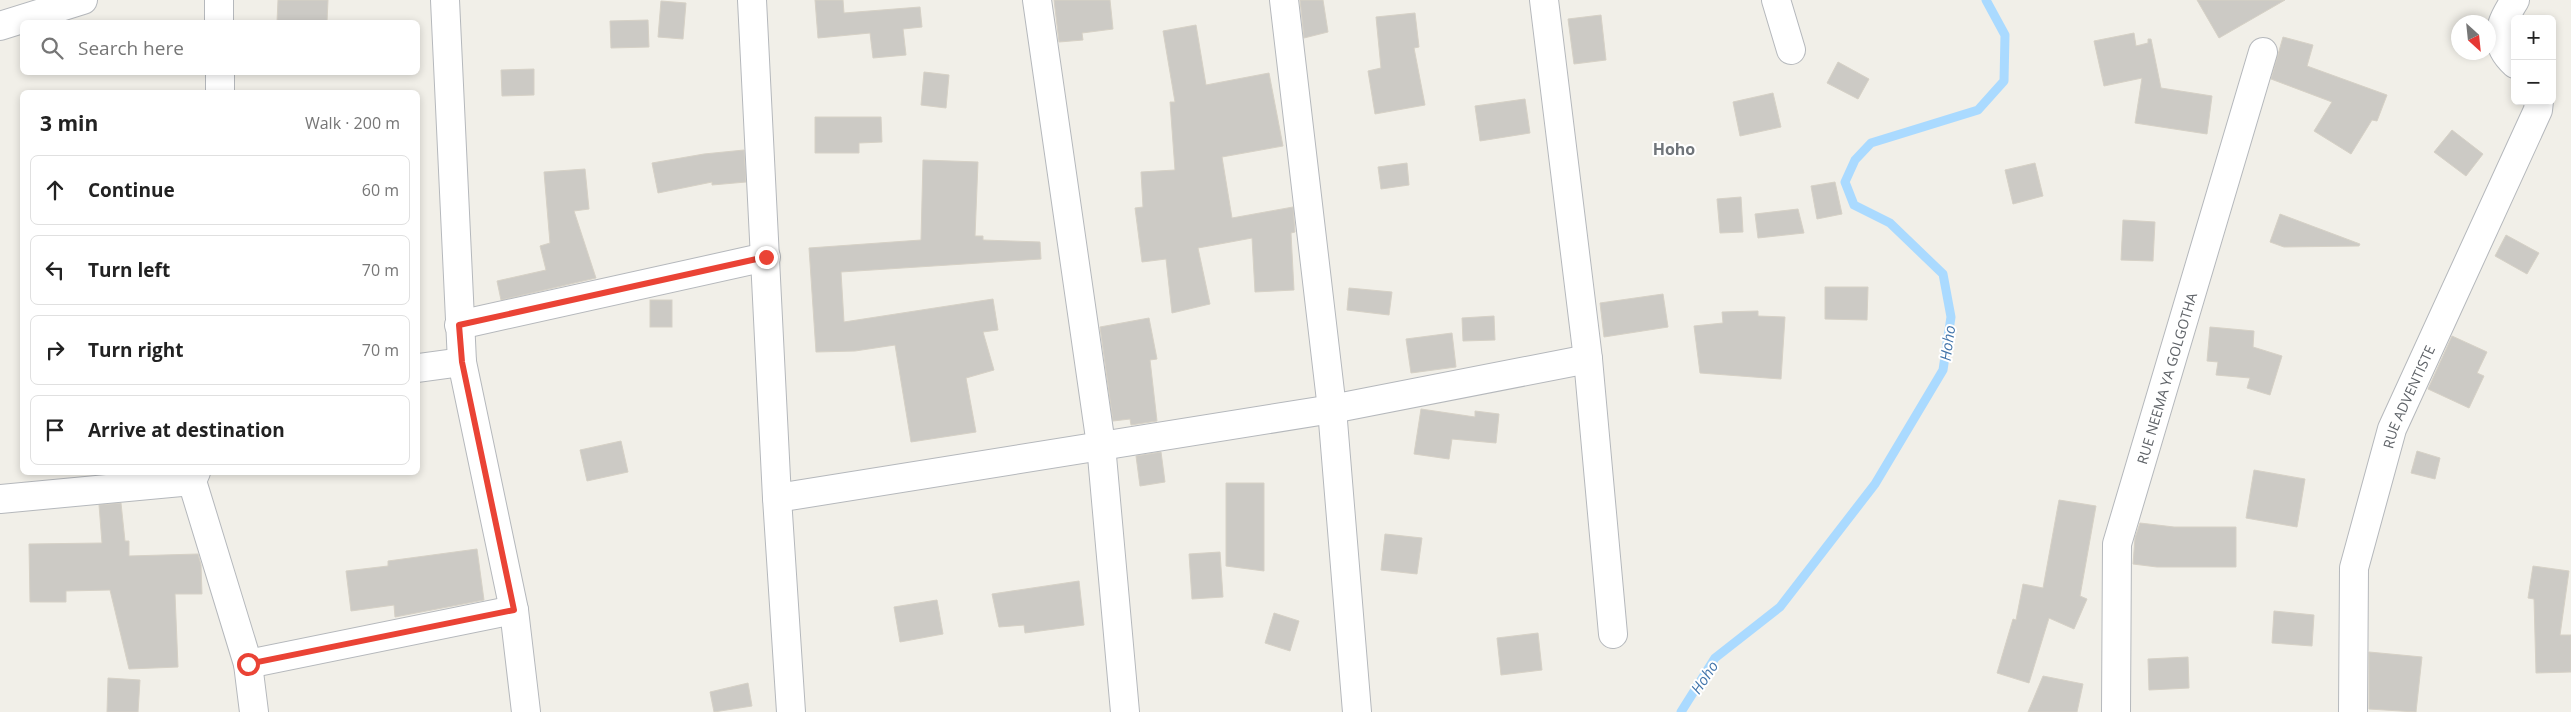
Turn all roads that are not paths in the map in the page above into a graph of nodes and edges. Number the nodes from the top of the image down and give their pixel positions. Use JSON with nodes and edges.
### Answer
{"nodes":[{"id":1,"x":83,"y":0,"type":"edge"},
{"id":2,"x":218,"y":0,"type":"edge"},
{"id":3,"x":445,"y":0,"type":"edge"},
{"id":4,"x":752,"y":0,"type":"edge"},
{"id":5,"x":1037,"y":0,"type":"edge"},
{"id":6,"x":1284,"y":0,"type":"edge"},
{"id":7,"x":1544,"y":0,"type":"edge"},
{"id":8,"x":1776,"y":0,"type":"edge"},
{"id":9,"x":2515,"y":0,"type":"edge"},
{"id":10,"x":219,"y":20,"type":"edge"},
{"id":11,"x":0,"y":26,"type":"edge"},
{"id":12,"x":1791,"y":50,"type":"dead end"},
{"id":13,"x":2263,"y":52,"type":"dead end"},
{"id":14,"x":2511,"y":60,"type":"edge"},
{"id":15,"x":220,"y":75,"type":"edge"},
{"id":16,"x":220,"y":90,"type":"edge"},
{"id":17,"x":2538,"y":105,"type":"edge"},
{"id":18,"x":766,"y":257,"type":"junction"},
{"id":19,"x":459,"y":325,"type":"junction"},
{"id":20,"x":1588,"y":358,"type":"junction"},
{"id":21,"x":462,"y":362,"type":"junction"},
{"id":22,"x":420,"y":368,"type":"edge"},
{"id":23,"x":1332,"y":409,"type":"junction"},
{"id":24,"x":1101,"y":445,"type":"junction"},
{"id":25,"x":194,"y":477,"type":"edge"},
{"id":26,"x":777,"y":498,"type":"junction"},
{"id":27,"x":0,"y":499,"type":"edge"},
{"id":28,"x":514,"y":610,"type":"junction"},
{"id":29,"x":1613,"y":634,"type":"dead end"},
{"id":30,"x":248,"y":664,"type":"junction"},
{"id":31,"x":254,"y":712,"type":"edge"},
{"id":32,"x":526,"y":712,"type":"edge"},
{"id":33,"x":791,"y":712,"type":"edge"},
{"id":34,"x":1124,"y":712,"type":"edge"},
{"id":35,"x":1357,"y":712,"type":"edge"},
{"id":36,"x":2116,"y":712,"type":"edge"},
{"id":37,"x":2353,"y":712,"type":"edge"}],
"edges":[{"from":1,"to":11,"type":"street"},
{"from":2,"to":10,"type":"street"},
{"from":3,"to":19,"type":"street"},
{"from":4,"to":18,"type":"street"},
{"from":5,"to":24,"type":"street"},
{"from":6,"to":23,"type":"street"},
{"from":7,"to":20,"type":"street"},
{"from":8,"to":12,"type":"street"},
{"from":9,"to":14,"type":"street"},
{"from":13,"to":36,"type":"street","name":"RUE NEEMA YA GOLGOTHA"},
{"from":15,"to":16,"type":"street"},
{"from":17,"to":37,"type":"street","name":"RUE ADVENTISTE"},
{"from":18,"to":19,"type":"street"},
{"from":18,"to":26,"type":"street"},
{"from":19,"to":21,"type":"street"},
{"from":20,"to":23,"type":"street"},
{"from":20,"to":29,"type":"street"},
{"from":21,"to":22,"type":"street"},
{"from":21,"to":28,"type":"street"},
{"from":23,"to":24,"type":"street"},
{"from":23,"to":35,"type":"street"},
{"from":24,"to":26,"type":"street"},
{"from":24,"to":34,"type":"street"},
{"from":25,"to":27,"type":"street"},
{"from":25,"to":30,"type":"street"},
{"from":26,"to":33,"type":"street"},
{"from":28,"to":30,"type":"street"},
{"from":28,"to":32,"type":"street"},
{"from":30,"to":31,"type":"street"}]}
